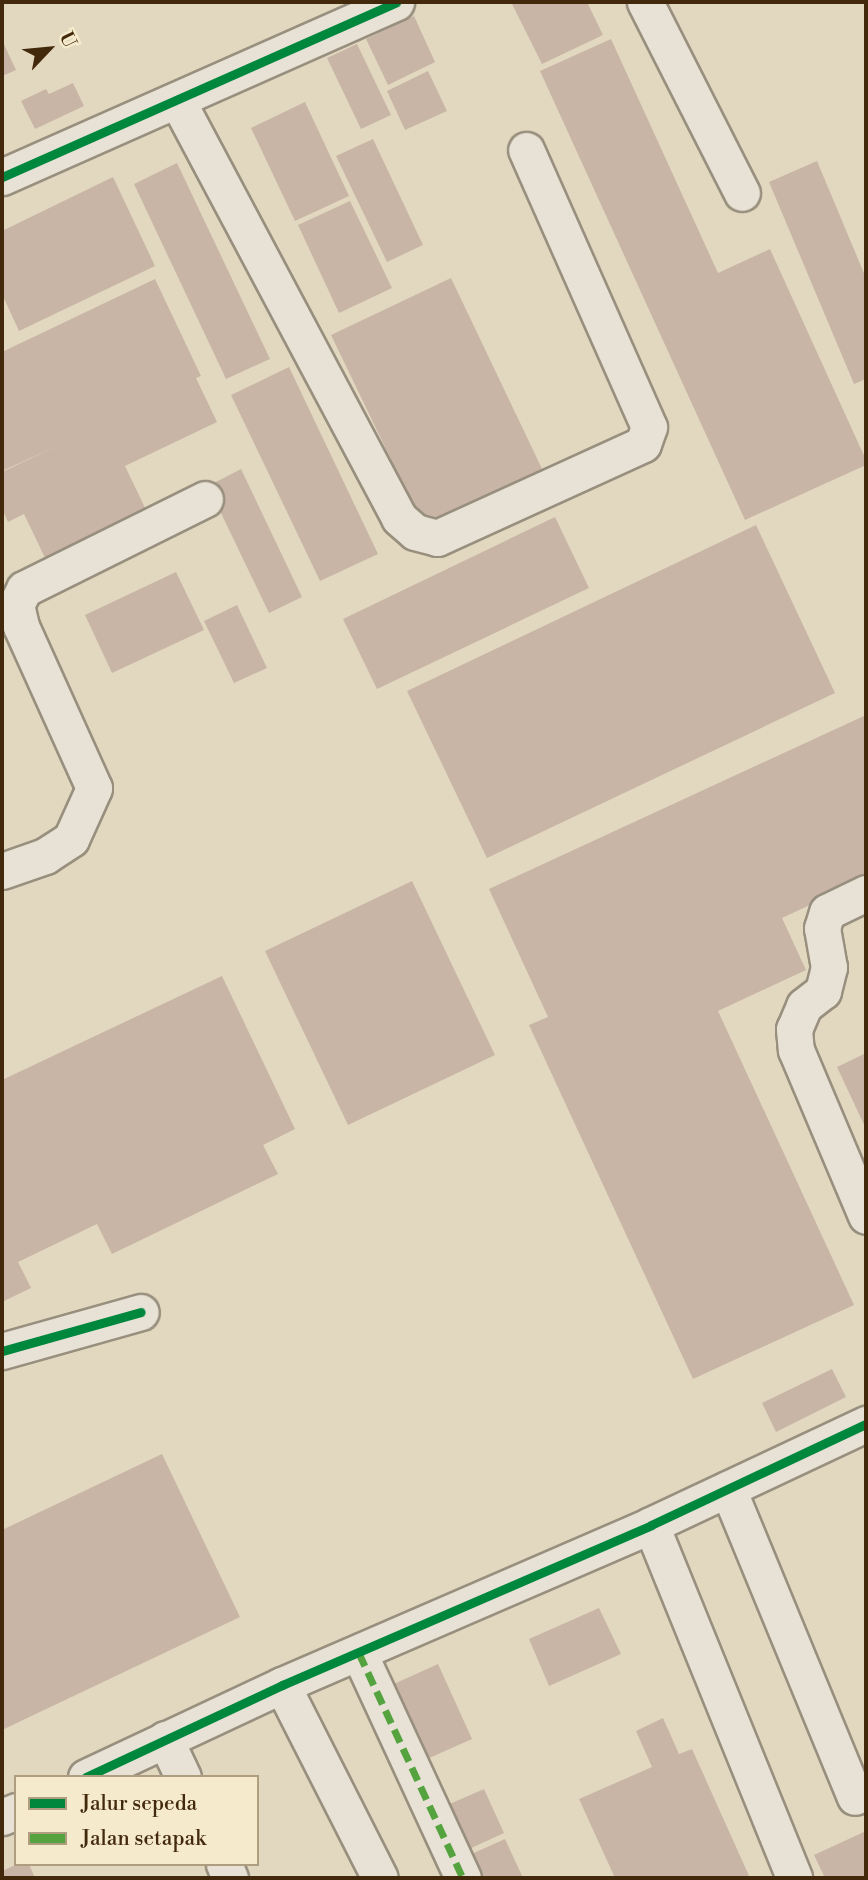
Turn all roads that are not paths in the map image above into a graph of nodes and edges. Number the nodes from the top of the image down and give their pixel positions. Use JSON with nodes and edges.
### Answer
{"nodes":[{"id":1,"x":396,"y":2,"type":"edge"},
{"id":2,"x":645,"y":2,"type":"edge"},
{"id":3,"x":177,"y":100,"type":"junction"},
{"id":4,"x":526,"y":150,"type":"dead end"},
{"id":5,"x":2,"y":177,"type":"edge"},
{"id":6,"x":742,"y":193,"type":"dead end"},
{"id":7,"x":205,"y":499,"type":"dead end"},
{"id":8,"x":2,"y":871,"type":"edge"},
{"id":9,"x":866,"y":894,"type":"edge"},
{"id":10,"x":866,"y":1216,"type":"edge"},
{"id":11,"x":141,"y":1312,"type":"dead end"},
{"id":12,"x":2,"y":1351,"type":"edge"},
{"id":13,"x":866,"y":1423,"type":"edge"},
{"id":14,"x":728,"y":1489,"type":"junction"},
{"id":15,"x":651,"y":1525,"type":"junction"},
{"id":16,"x":359,"y":1653,"type":"junction"},
{"id":17,"x":282,"y":1685,"type":"junction"},
{"id":18,"x":166,"y":1739,"type":"junction"},
{"id":19,"x":90,"y":1775,"type":"edge"},
{"id":20,"x":182,"y":1775,"type":"edge"},
{"id":21,"x":856,"y":1797,"type":"dead end"},
{"id":22,"x":380,"y":1878,"type":"edge"},
{"id":23,"x":463,"y":1878,"type":"edge"},
{"id":24,"x":794,"y":1878,"type":"edge"}],
"edges":[{"from":1,"to":3,"type":"street"},
{"from":2,"to":6,"type":"street"},
{"from":3,"to":4,"type":"street"},
{"from":3,"to":5,"type":"street"},
{"from":7,"to":8,"type":"street"},
{"from":9,"to":10,"type":"street"},
{"from":11,"to":12,"type":"street"},
{"from":13,"to":14,"type":"street"},
{"from":14,"to":15,"type":"street"},
{"from":14,"to":21,"type":"street"},
{"from":15,"to":16,"type":"street"},
{"from":15,"to":24,"type":"street"},
{"from":16,"to":17,"type":"street"},
{"from":16,"to":23,"type":"street"},
{"from":17,"to":18,"type":"street"},
{"from":17,"to":22,"type":"street"},
{"from":18,"to":19,"type":"street"},
{"from":18,"to":20,"type":"street"}]}
